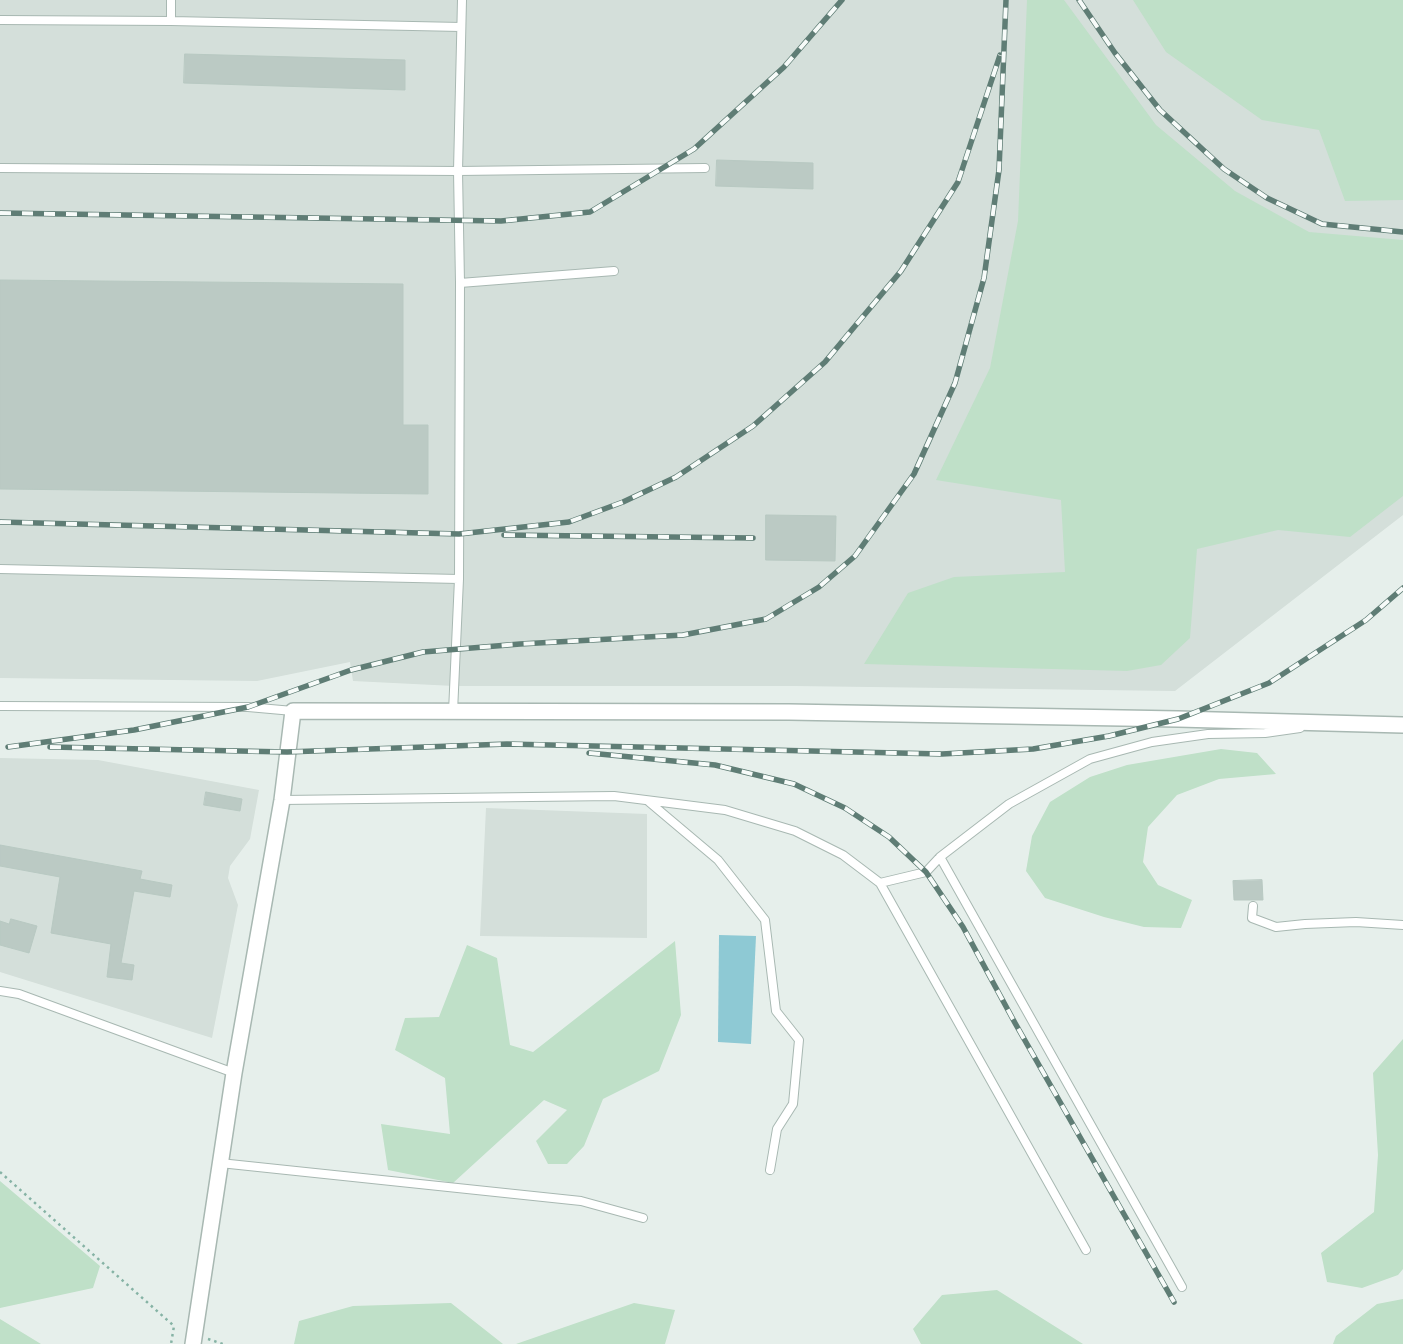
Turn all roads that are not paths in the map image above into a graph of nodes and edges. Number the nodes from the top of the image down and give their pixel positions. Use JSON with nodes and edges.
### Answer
{"nodes":[{"id":1,"x":171,"y":0,"type":"edge"},
{"id":2,"x":462,"y":0,"type":"edge"},
{"id":3,"x":0,"y":20,"type":"edge"},
{"id":4,"x":170,"y":22,"type":"junction"},
{"id":5,"x":461,"y":27,"type":"junction"},
{"id":6,"x":0,"y":168,"type":"edge"},
{"id":7,"x":705,"y":168,"type":"dead end"},
{"id":8,"x":458,"y":171,"type":"junction"},
{"id":9,"x":614,"y":271,"type":"dead end"},
{"id":10,"x":460,"y":282,"type":"junction"},
{"id":11,"x":0,"y":569,"type":"edge"},
{"id":12,"x":458,"y":579,"type":"junction"},
{"id":13,"x":0,"y":706,"type":"edge"},
{"id":14,"x":293,"y":711,"type":"junction"},
{"id":15,"x":452,"y":712,"type":"junction"},
{"id":16,"x":1335,"y":723,"type":"junction"},
{"id":17,"x":1403,"y":725,"type":"edge"},
{"id":18,"x":282,"y":800,"type":"junction"},
{"id":19,"x":648,"y":800,"type":"junction"},
{"id":20,"x":940,"y":857,"type":"junction"},
{"id":21,"x":880,"y":883,"type":"junction"},
{"id":22,"x":1252,"y":906,"type":"dead end"},
{"id":23,"x":1403,"y":925,"type":"edge"},
{"id":24,"x":0,"y":991,"type":"edge"},
{"id":25,"x":234,"y":1073,"type":"junction"},
{"id":26,"x":220,"y":1163,"type":"junction"},
{"id":27,"x":770,"y":1170,"type":"dead end"},
{"id":28,"x":643,"y":1218,"type":"dead end"},
{"id":29,"x":1086,"y":1250,"type":"dead end"},
{"id":30,"x":1182,"y":1287,"type":"dead end"},
{"id":31,"x":193,"y":1344,"type":"edge"}],
"edges":[{"from":1,"to":4,"type":"lane"},
{"from":2,"to":5,"type":"lane"},
{"from":3,"to":4,"type":"lane"},
{"from":4,"to":5,"type":"lane"},
{"from":5,"to":8,"type":"lane"},
{"from":6,"to":8,"type":"lane"},
{"from":7,"to":8,"type":"lane"},
{"from":8,"to":10,"type":"lane"},
{"from":9,"to":10,"type":"lane"},
{"from":10,"to":12,"type":"lane"},
{"from":11,"to":12,"type":"lane"},
{"from":12,"to":15,"type":"lane"},
{"from":13,"to":14,"type":"lane"},
{"from":14,"to":15,"type":"street"},
{"from":14,"to":18,"type":"street"},
{"from":15,"to":16,"type":"street"},
{"from":16,"to":17,"type":"street"},
{"from":16,"to":20,"type":"lane"},
{"from":18,"to":19,"type":"lane"},
{"from":18,"to":25,"type":"street"},
{"from":19,"to":21,"type":"lane"},
{"from":19,"to":27,"type":"lane"},
{"from":20,"to":21,"type":"lane"},
{"from":20,"to":30,"type":"lane"},
{"from":21,"to":29,"type":"lane"},
{"from":22,"to":23,"type":"lane"},
{"from":24,"to":25,"type":"lane"},
{"from":25,"to":26,"type":"street"},
{"from":26,"to":28,"type":"lane"},
{"from":26,"to":31,"type":"street"}]}
